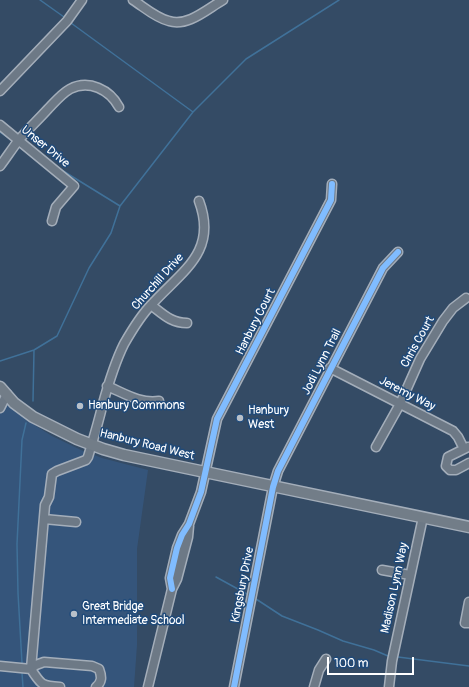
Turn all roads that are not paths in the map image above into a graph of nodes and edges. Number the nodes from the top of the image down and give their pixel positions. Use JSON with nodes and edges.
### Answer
{"nodes":[{"id":1,"x":82,"y":0,"type":"edge"},
{"id":2,"x":133,"y":0,"type":"edge"},
{"id":3,"x":223,"y":0,"type":"edge"},
{"id":4,"x":0,"y":91,"type":"edge"},
{"id":5,"x":118,"y":108,"type":"dead end"},
{"id":6,"x":0,"y":125,"type":"edge"},
{"id":7,"x":18,"y":141,"type":"junction"},
{"id":8,"x":0,"y":166,"type":"edge"},
{"id":9,"x":332,"y":184,"type":"dead end"},
{"id":10,"x":200,"y":202,"type":"dead end"},
{"id":11,"x":52,"y":221,"type":"dead end"},
{"id":12,"x":398,"y":252,"type":"dead end"},
{"id":13,"x":466,"y":298,"type":"dead end"},
{"id":14,"x":151,"y":304,"type":"junction"},
{"id":15,"x":187,"y":323,"type":"dead end"},
{"id":16,"x":330,"y":368,"type":"junction"},
{"id":17,"x":107,"y":386,"type":"junction"},
{"id":18,"x":2,"y":393,"type":"edge"},
{"id":19,"x":159,"y":401,"type":"dead end"},
{"id":20,"x":400,"y":404,"type":"junction"},
{"id":21,"x":0,"y":408,"type":"edge"},
{"id":22,"x":92,"y":444,"type":"junction"},
{"id":23,"x":376,"y":447,"type":"dead end"},
{"id":24,"x":467,"y":448,"type":"edge"},
{"id":25,"x":469,"y":463,"type":"edge"},
{"id":26,"x":206,"y":472,"type":"junction"},
{"id":27,"x":274,"y":487,"type":"junction"},
{"id":28,"x":422,"y":518,"type":"junction"},
{"id":29,"x":44,"y":519,"type":"junction"},
{"id":30,"x":76,"y":522,"type":"dead end"},
{"id":31,"x":469,"y":527,"type":"edge"},
{"id":32,"x":382,"y":570,"type":"dead end"},
{"id":33,"x":410,"y":575,"type":"junction"},
{"id":34,"x":469,"y":605,"type":"edge"},
{"id":35,"x":469,"y":623,"type":"edge"},
{"id":36,"x":326,"y":659,"type":"dead end"},
{"id":37,"x":0,"y":666,"type":"edge"},
{"id":38,"x":31,"y":669,"type":"junction"},
{"id":39,"x":60,"y":687,"type":"edge"},
{"id":40,"x":96,"y":687,"type":"edge"},
{"id":41,"x":148,"y":687,"type":"edge"},
{"id":42,"x":234,"y":687,"type":"edge"},
{"id":43,"x":314,"y":687,"type":"edge"},
{"id":44,"x":389,"y":687,"type":"edge"}],
"edges":[{"from":1,"to":4,"type":"street"},
{"from":2,"to":3,"type":"street"},
{"from":5,"to":7,"type":"street"},
{"from":6,"to":7,"type":"street","name":"Unser Drive"},
{"from":7,"to":8,"type":"street"},
{"from":7,"to":11,"type":"street","name":"Unser Drive"},
{"from":9,"to":26,"type":"street","name":"Hanbury Court"},
{"from":10,"to":14,"type":"street","name":"Churchill Drive"},
{"from":12,"to":16,"type":"street","name":"Jodi Lynn Trail"},
{"from":13,"to":20,"type":"street","name":"Chris Court"},
{"from":14,"to":15,"type":"street"},
{"from":14,"to":17,"type":"street","name":"Churchill Drive"},
{"from":16,"to":20,"type":"street","name":"Jeremy Way"},
{"from":16,"to":27,"type":"street","name":"Jodi Lynn Trail"},
{"from":17,"to":19,"type":"street"},
{"from":17,"to":22,"type":"street","name":"Churchill Drive"},
{"from":18,"to":21,"type":"street"},
{"from":18,"to":22,"type":"main road","name":"Hanbury Road West"},
{"from":20,"to":23,"type":"street","name":"Chris Court"},
{"from":20,"to":24,"type":"street","name":"Jeremy Way"},
{"from":22,"to":26,"type":"main road","name":"Hanbury Road West"},
{"from":22,"to":29,"type":"street","name":"Churchill Drive"},
{"from":24,"to":25,"type":"street","name":"Jeremy Way"},
{"from":26,"to":27,"type":"main road","name":"Hanbury Road West"},
{"from":26,"to":41,"type":"street","name":"Hanbury Court"},
{"from":27,"to":28,"type":"main road","name":"Hanbury Road West"},
{"from":27,"to":42,"type":"street","name":"Kingsbury Drive"},
{"from":28,"to":31,"type":"main road","name":"Hanbury Road West"},
{"from":28,"to":33,"type":"street","name":"Madison Lynn Way"},
{"from":29,"to":30,"type":"street"},
{"from":29,"to":38,"type":"street"},
{"from":32,"to":33,"type":"street"},
{"from":33,"to":44,"type":"street","name":"Madison Lynn Way"},
{"from":34,"to":35,"type":"street"},
{"from":36,"to":43,"type":"street"},
{"from":37,"to":38,"type":"street"},
{"from":38,"to":39,"type":"street"},
{"from":38,"to":40,"type":"street"}]}
